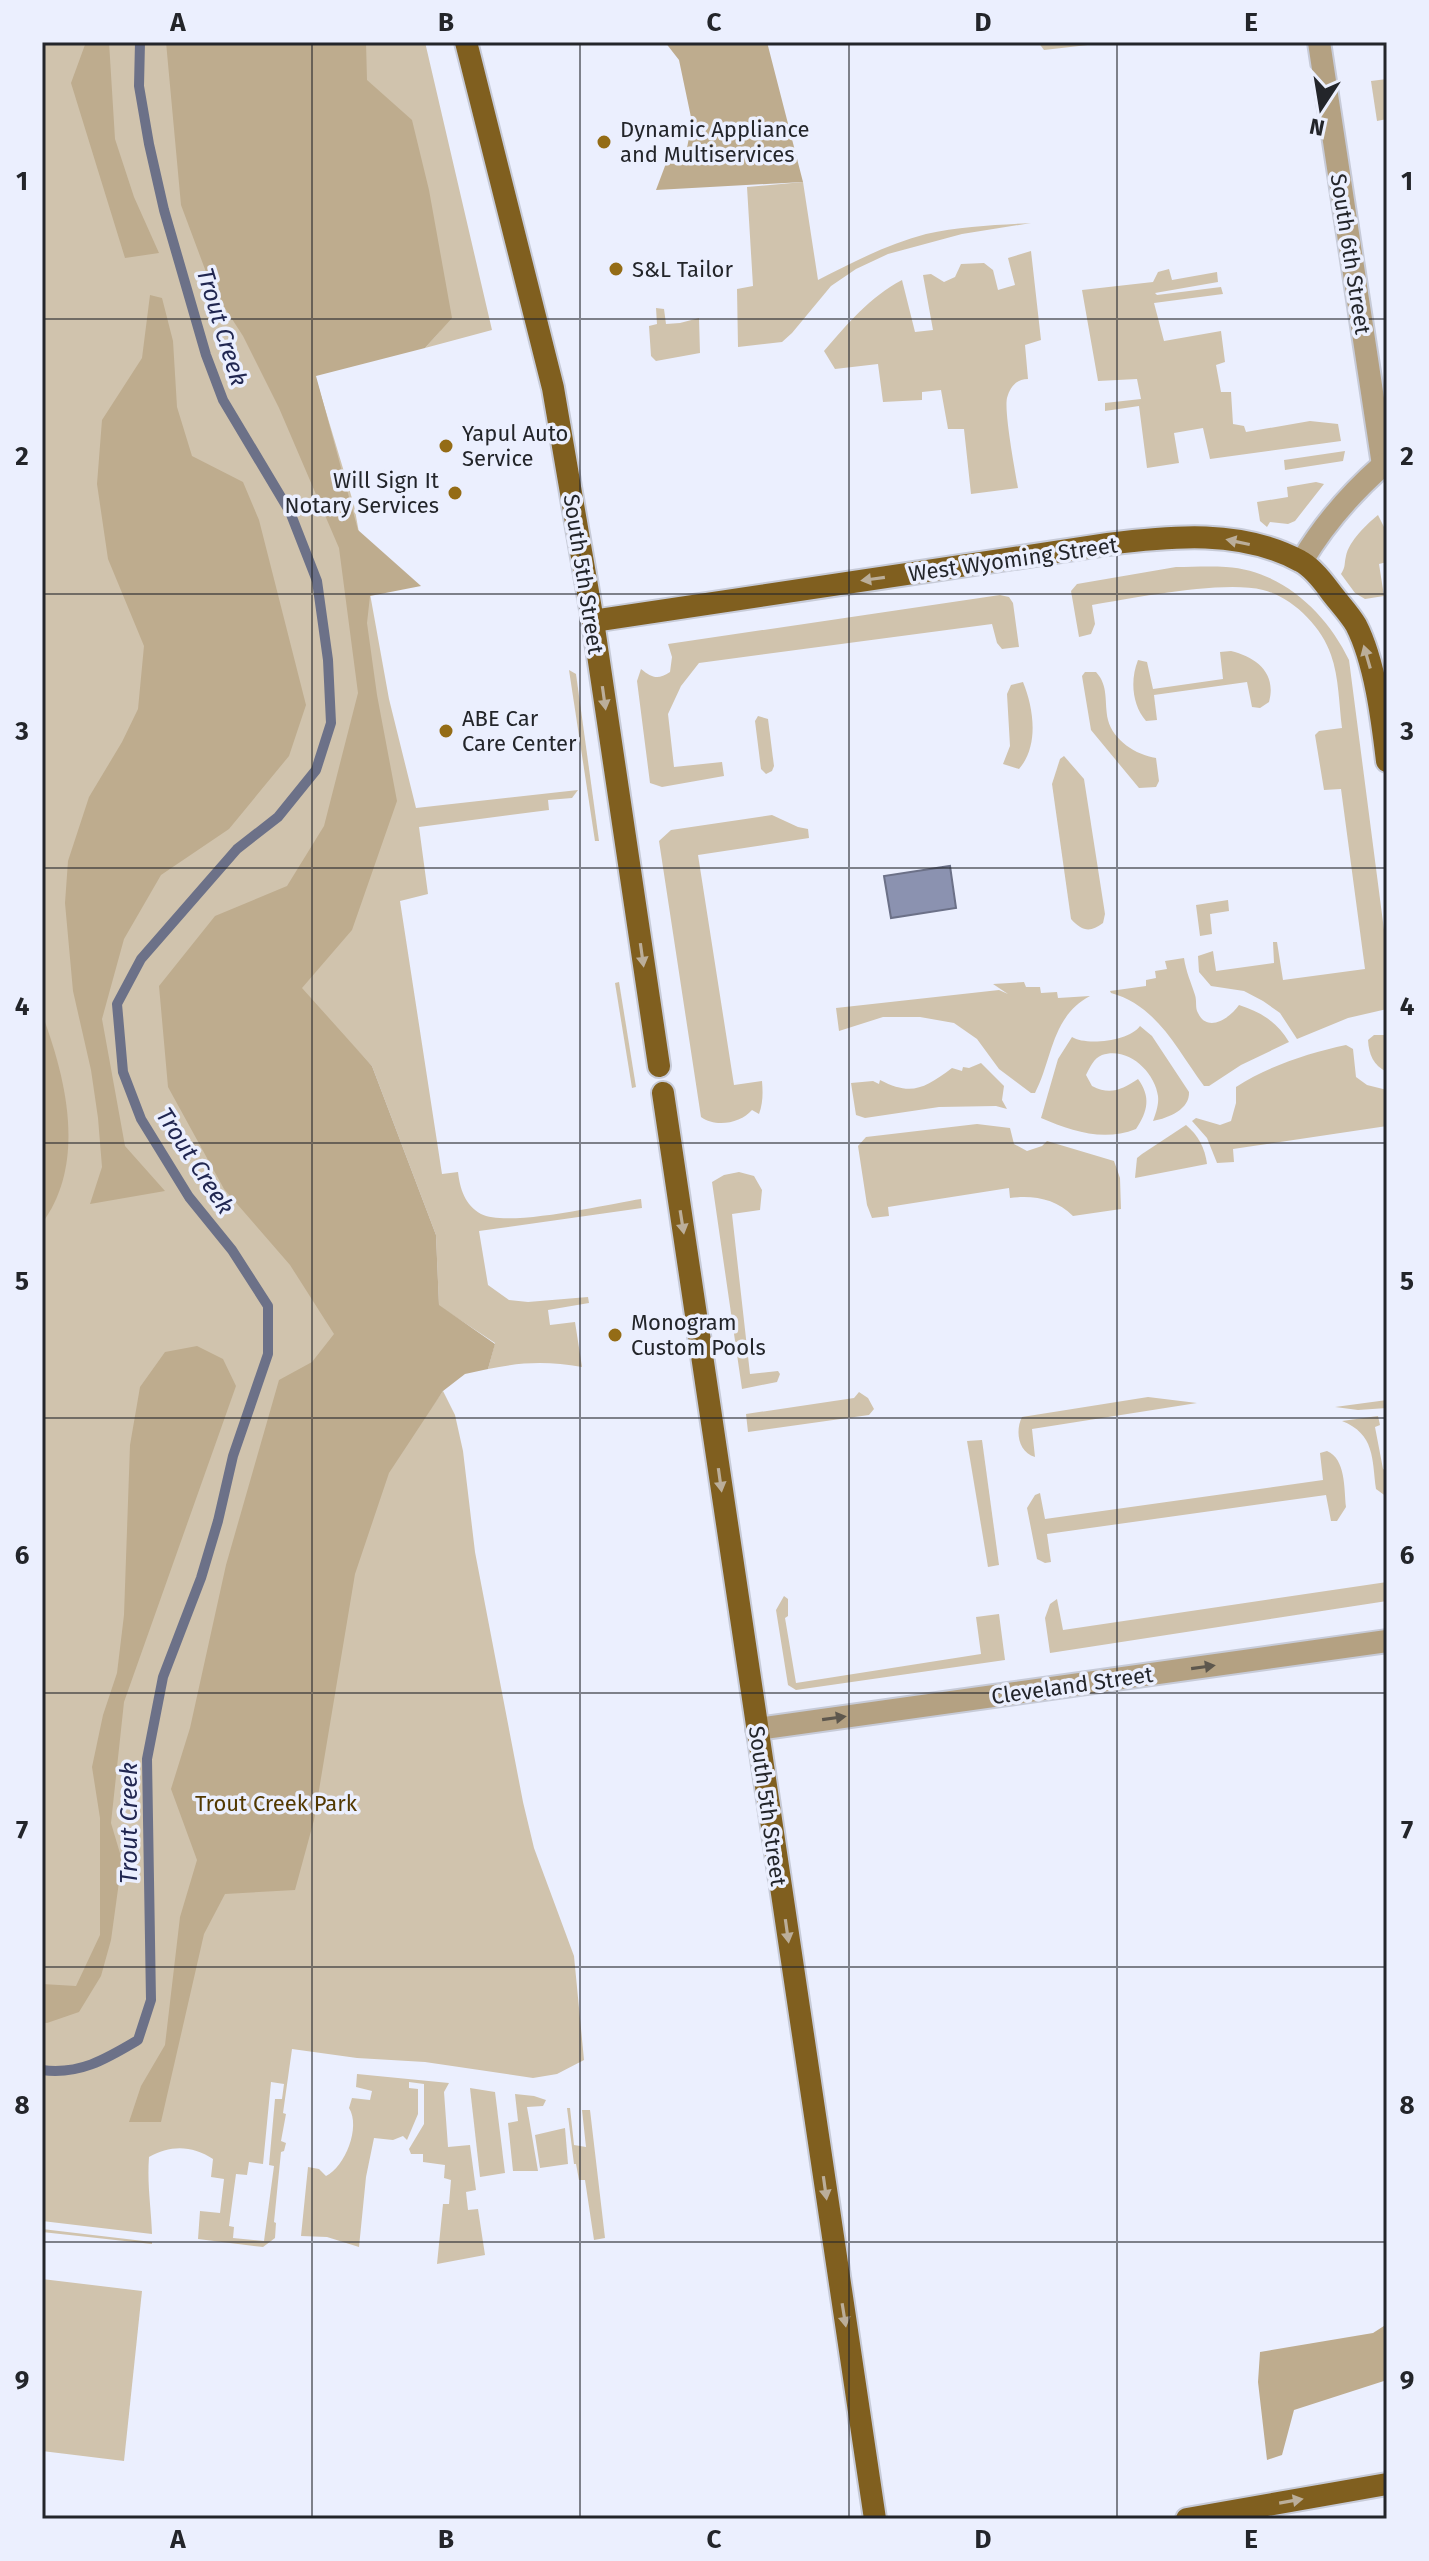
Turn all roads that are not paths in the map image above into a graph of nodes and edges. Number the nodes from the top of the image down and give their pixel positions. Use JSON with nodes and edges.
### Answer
{"nodes":[{"id":1,"x":466,"y":42,"type":"edge"},
{"id":2,"x":1319,"y":42,"type":"edge"},
{"id":3,"x":1385,"y":465,"type":"edge"},
{"id":4,"x":1302,"y":561,"type":"junction"},
{"id":5,"x":593,"y":621,"type":"junction"},
{"id":6,"x":1387,"y":761,"type":"edge"},
{"id":7,"x":659,"y":1066,"type":"dead end"},
{"id":8,"x":663,"y":1093,"type":"dead end"},
{"id":9,"x":1387,"y":1641,"type":"edge"},
{"id":10,"x":757,"y":1729,"type":"junction"},
{"id":11,"x":1387,"y":2484,"type":"edge"},
{"id":12,"x":875,"y":2519,"type":"edge"},
{"id":13,"x":1187,"y":2519,"type":"edge"}],
"edges":[{"from":1,"to":5,"type":"main road","name":"South 5th Street"},
{"from":2,"to":3,"type":"street","name":"South 6th Street"},
{"from":3,"to":4,"type":"street"},
{"from":4,"to":5,"type":"main road","name":"West Wyoming Street","one_way":true},
{"from":6,"to":4,"type":"main road","one_way":true},
{"from":5,"to":7,"type":"main road","name":"South 5th Street","one_way":true},
{"from":8,"to":10,"type":"main road","name":"South 5th Street","one_way":true},
{"from":10,"to":9,"type":"street","name":"Cleveland Street","one_way":true},
{"from":10,"to":12,"type":"main road","name":"South 5th Street","one_way":true},
{"from":13,"to":11,"type":"main road","one_way":true}]}
